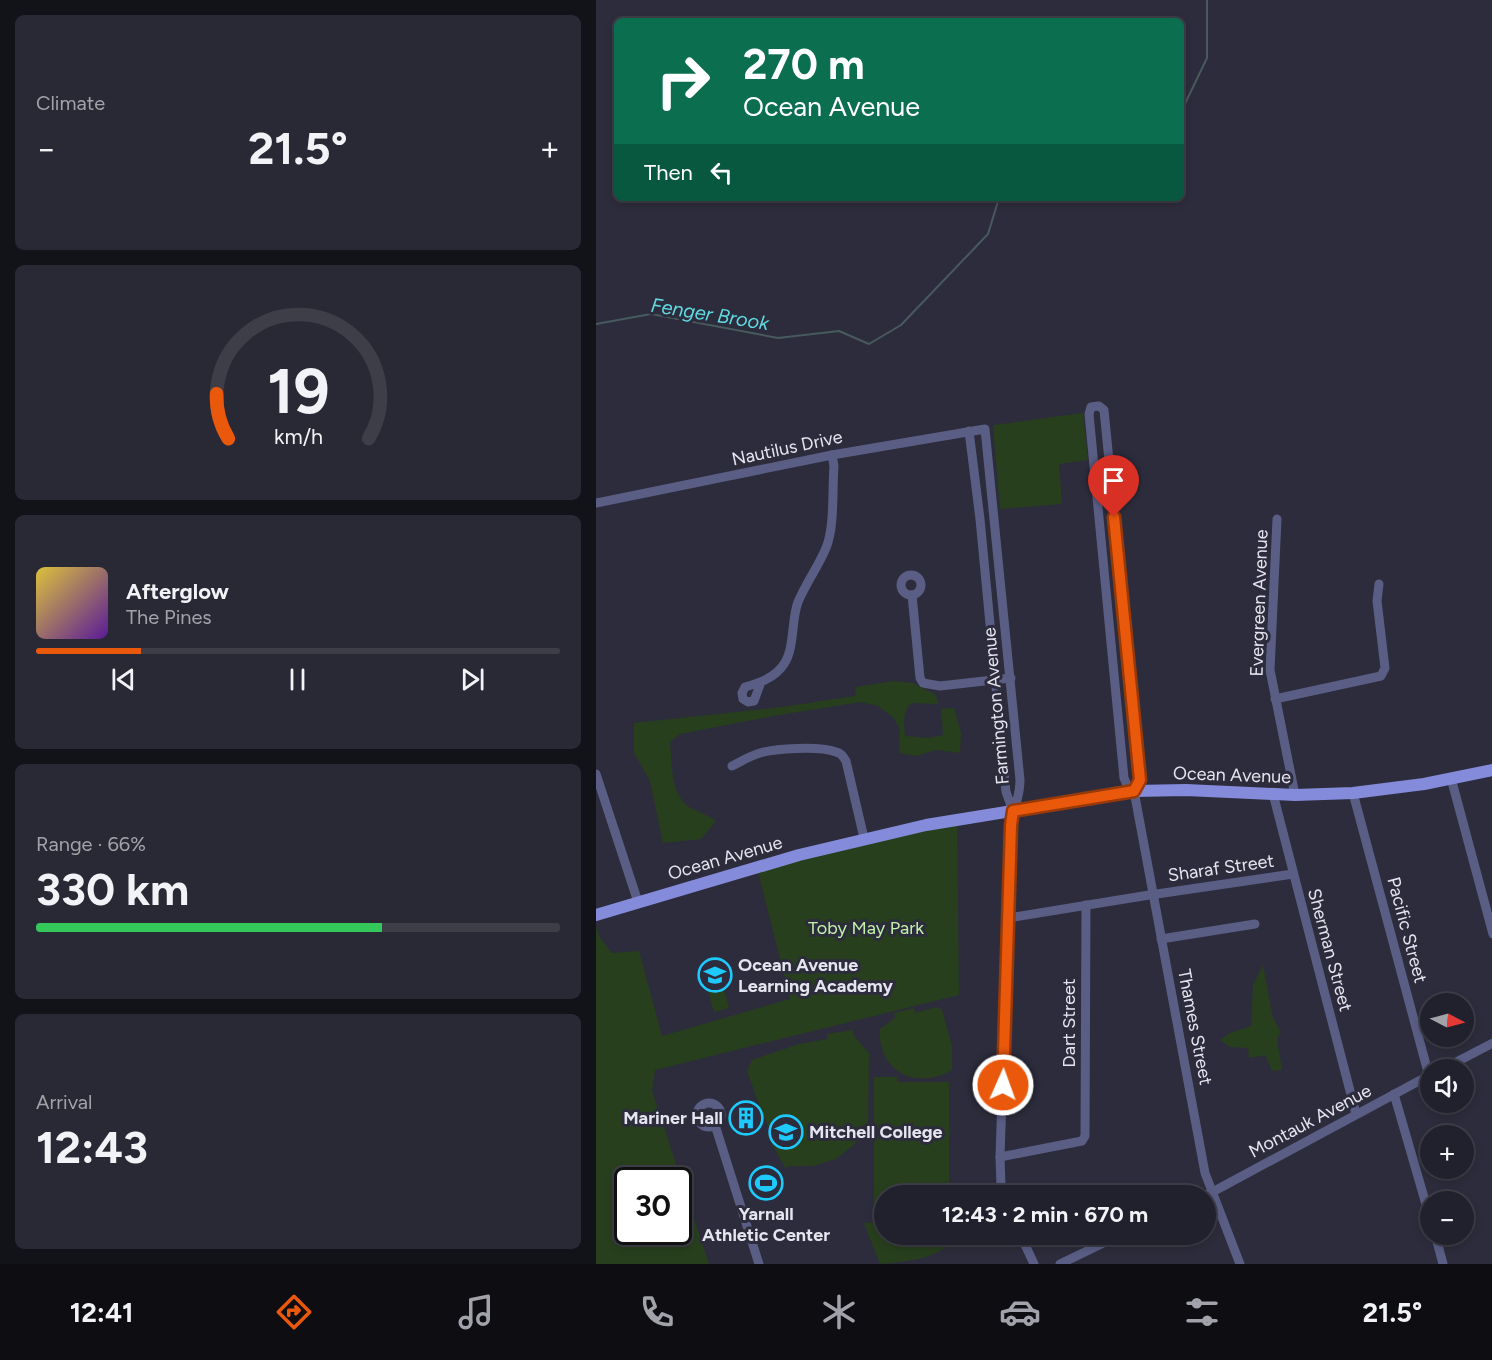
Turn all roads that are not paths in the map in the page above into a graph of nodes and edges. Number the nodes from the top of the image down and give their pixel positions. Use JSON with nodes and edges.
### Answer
{"nodes":[{"id":1,"x":985,"y":429,"type":"joint"},
{"id":2,"x":969,"y":431,"type":"junction"},
{"id":3,"x":832,"y":455,"type":"junction"},
{"id":4,"x":596,"y":503,"type":"edge"},
{"id":5,"x":1277,"y":519,"type":"dead end"},
{"id":6,"x":1116,"y":538,"type":"junction"},
{"id":7,"x":1100,"y":540,"type":"junction"},
{"id":8,"x":1379,"y":584,"type":"dead end"},
{"id":9,"x":912,"y":595,"type":"dead end"},
{"id":10,"x":1011,"y":678,"type":"junction"},
{"id":11,"x":994,"y":680,"type":"junction"},
{"id":12,"x":761,"y":682,"type":"dead end"},
{"id":13,"x":1131,"y":685,"type":"junction"},
{"id":14,"x":1114,"y":686,"type":"junction"},
{"id":15,"x":1275,"y":699,"type":"junction"},
{"id":16,"x":732,"y":766,"type":"dead end"},
{"id":17,"x":1493,"y":770,"type":"edge"},
{"id":18,"x":596,"y":774,"type":"edge"},
{"id":19,"x":1451,"y":778,"type":"junction"},
{"id":20,"x":1134,"y":791,"type":"junction"},
{"id":21,"x":1353,"y":793,"type":"junction"},
{"id":22,"x":1273,"y":794,"type":"junction"},
{"id":23,"x":1295,"y":795,"type":"junction"},
{"id":24,"x":1013,"y":811,"type":"junction"},
{"id":25,"x":864,"y":838,"type":"junction"},
{"id":26,"x":1293,"y":874,"type":"junction"},
{"id":27,"x":1153,"y":895,"type":"junction"},
{"id":28,"x":638,"y":902,"type":"junction"},
{"id":29,"x":1086,"y":905,"type":"junction"},
{"id":30,"x":596,"y":915,"type":"edge"},
{"id":31,"x":1008,"y":918,"type":"junction"},
{"id":32,"x":1256,"y":924,"type":"dead end"},
{"id":33,"x":1493,"y":934,"type":"edge"},
{"id":34,"x":1161,"y":939,"type":"junction"},
{"id":35,"x":1493,"y":1043,"type":"edge"},
{"id":36,"x":1424,"y":1059,"type":"edge"},
{"id":37,"x":1462,"y":1059,"type":"edge"},
{"id":38,"x":1420,"y":1081,"type":"edge"},
{"id":39,"x":1394,"y":1094,"type":"junction"},
{"id":40,"x":1356,"y":1114,"type":"junction"},
{"id":41,"x":715,"y":1125,"type":"dead end"},
{"id":42,"x":1000,"y":1157,"type":"junction"},
{"id":43,"x":1001,"y":1185,"type":"edge"},
{"id":44,"x":1207,"y":1185,"type":"edge"},
{"id":45,"x":1216,"y":1190,"type":"edge"},
{"id":46,"x":1422,"y":1191,"type":"edge"},
{"id":47,"x":1216,"y":1211,"type":"edge"},
{"id":48,"x":1025,"y":1245,"type":"edge"},
{"id":49,"x":1099,"y":1245,"type":"edge"},
{"id":50,"x":1438,"y":1245,"type":"edge"},
{"id":51,"x":759,"y":1264,"type":"edge"},
{"id":52,"x":1034,"y":1264,"type":"edge"},
{"id":53,"x":1060,"y":1264,"type":"edge"},
{"id":54,"x":1241,"y":1264,"type":"edge"},
{"id":55,"x":1443,"y":1264,"type":"edge"}],
"edges":[{"from":1,"to":2,"type":"street","name":"Nautilus Drive"},
{"from":1,"to":10,"type":"street","name":"Farmington Avenue"},
{"from":2,"to":3,"type":"street","name":"Nautilus Drive"},
{"from":2,"to":11,"type":"street","name":"Farmington Avenue"},
{"from":3,"to":4,"type":"street","name":"Nautilus Drive"},
{"from":3,"to":12,"type":"street"},
{"from":5,"to":15,"type":"street","name":"Evergreen Avenue"},
{"from":6,"to":7,"type":"street"},
{"from":6,"to":7,"type":"street","name":"Thames Street"},
{"from":6,"to":13,"type":"street","name":"Thames Street"},
{"from":7,"to":14,"type":"street","name":"Thames Street"},
{"from":8,"to":15,"type":"street"},
{"from":9,"to":11,"type":"street"},
{"from":10,"to":11,"type":"street"},
{"from":10,"to":24,"type":"street","name":"Farmington Avenue"},
{"from":11,"to":24,"type":"street","name":"Farmington Avenue"},
{"from":13,"to":14,"type":"street"},
{"from":13,"to":20,"type":"street","name":"Thames Street"},
{"from":14,"to":20,"type":"street","name":"Thames Street"},
{"from":15,"to":23,"type":"street","name":"Evergreen Avenue"},
{"from":16,"to":25,"type":"street"},
{"from":17,"to":19,"type":"main road","name":"Ocean Avenue"},
{"from":18,"to":28,"type":"street"},
{"from":19,"to":21,"type":"main road","name":"Ocean Avenue"},
{"from":19,"to":33,"type":"street"},
{"from":20,"to":22,"type":"main road","name":"Ocean Avenue"},
{"from":20,"to":24,"type":"main road","name":"Ocean Avenue"},
{"from":20,"to":27,"type":"street","name":"Thames Street"},
{"from":21,"to":23,"type":"main road","name":"Ocean Avenue"},
{"from":21,"to":36,"type":"street","name":"Pacific Street"},
{"from":22,"to":23,"type":"main road","name":"Ocean Avenue"},
{"from":22,"to":26,"type":"street","name":"Sherman Street"},
{"from":24,"to":25,"type":"main road","name":"Ocean Avenue"},
{"from":24,"to":31,"type":"street"},
{"from":25,"to":28,"type":"main road","name":"Ocean Avenue"},
{"from":26,"to":27,"type":"street","name":"Sharaf Street"},
{"from":26,"to":40,"type":"street","name":"Sherman Street"},
{"from":27,"to":29,"type":"street","name":"Sharaf Street"},
{"from":27,"to":34,"type":"street","name":"Thames Street"},
{"from":28,"to":30,"type":"main road","name":"Ocean Avenue"},
{"from":29,"to":31,"type":"street","name":"Sharaf Street"},
{"from":29,"to":42,"type":"street","name":"Dart Street"},
{"from":31,"to":42,"type":"street"},
{"from":32,"to":34,"type":"street"},
{"from":34,"to":44,"type":"street","name":"Thames Street"},
{"from":35,"to":37,"type":"street"},
{"from":38,"to":39,"type":"street","name":"Montauk Avenue"},
{"from":39,"to":40,"type":"street","name":"Montauk Avenue"},
{"from":39,"to":46,"type":"street"},
{"from":40,"to":45,"type":"street","name":"Montauk Avenue"},
{"from":41,"to":51,"type":"street"},
{"from":42,"to":43,"type":"street"},
{"from":47,"to":54,"type":"street","name":"Thames Street"},
{"from":48,"to":52,"type":"street"},
{"from":49,"to":53,"type":"street"},
{"from":50,"to":55,"type":"street"}]}
